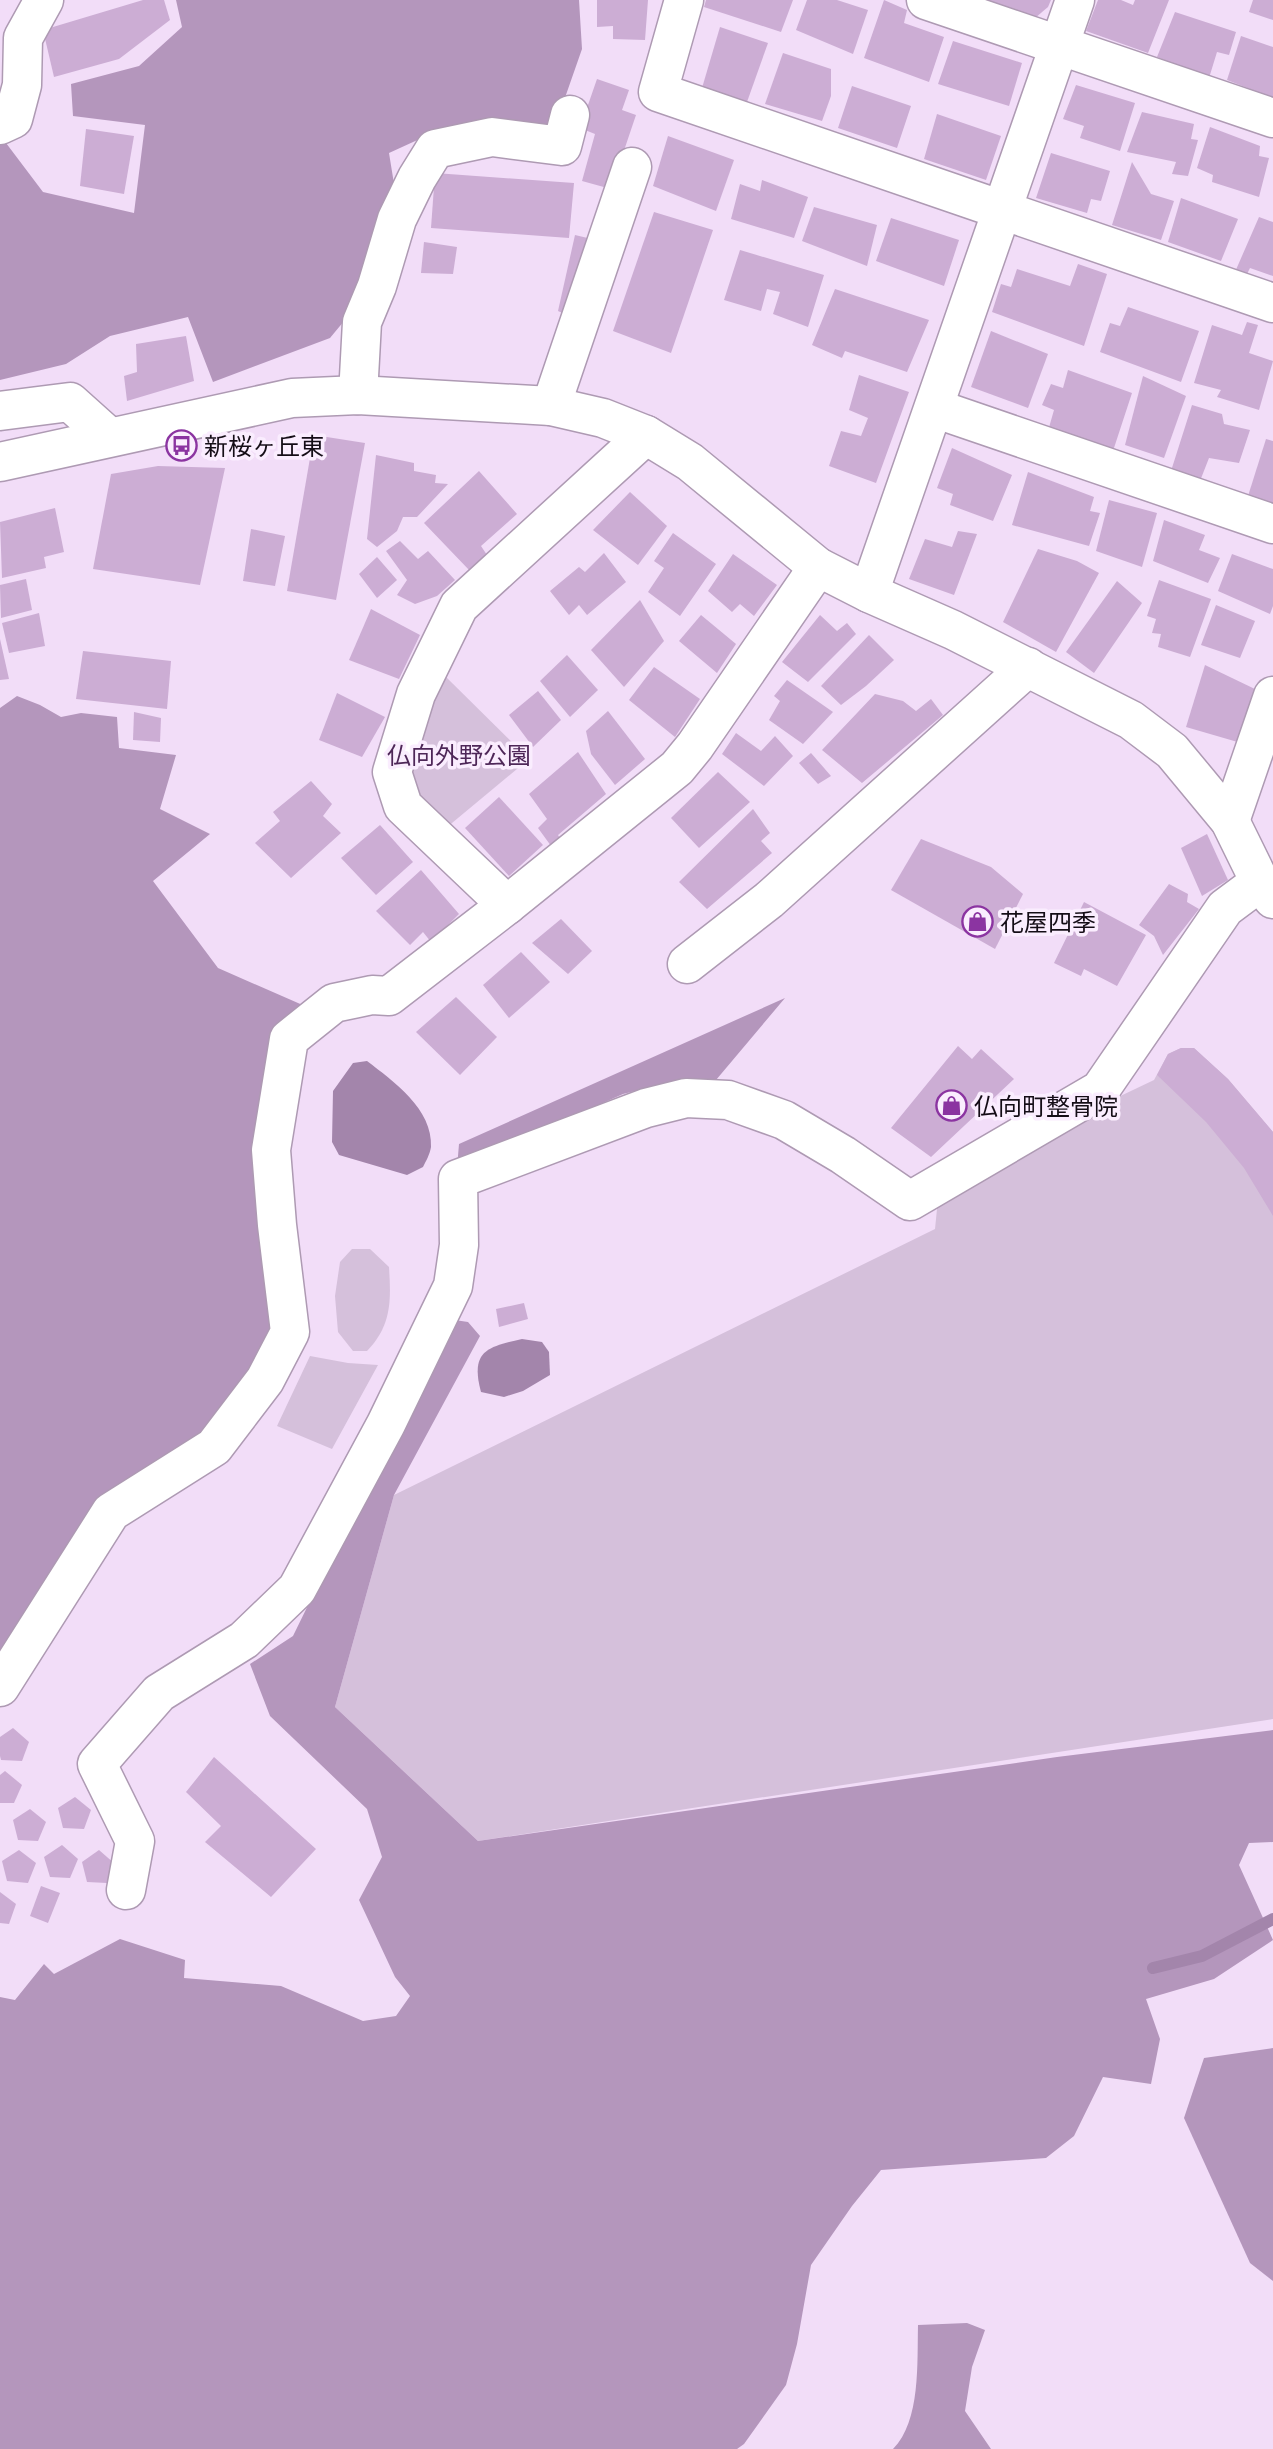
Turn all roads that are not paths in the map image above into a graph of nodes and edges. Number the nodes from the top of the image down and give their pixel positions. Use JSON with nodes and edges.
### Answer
{"nodes":[{"id":1,"x":44,"y":0,"type":"edge"},
{"id":2,"x":684,"y":0,"type":"edge"},
{"id":3,"x":926,"y":0,"type":"edge"},
{"id":4,"x":1075,"y":0,"type":"edge"},
{"id":5,"x":1059,"y":45,"type":"junction"},
{"id":6,"x":570,"y":115,"type":"dead end"},
{"id":7,"x":1273,"y":118,"type":"edge"},
{"id":8,"x":6,"y":122,"type":"edge"},
{"id":9,"x":632,"y":167,"type":"dead end"},
{"id":10,"x":1001,"y":209,"type":"junction"},
{"id":11,"x":1273,"y":303,"type":"edge"},
{"id":12,"x":359,"y":395,"type":"junction"},
{"id":13,"x":551,"y":406,"type":"junction"},
{"id":14,"x":934,"y":408,"type":"junction"},
{"id":15,"x":0,"y":411,"type":"edge"},
{"id":16,"x":646,"y":435,"type":"junction"},
{"id":17,"x":109,"y":437,"type":"junction"},
{"id":18,"x":0,"y":461,"type":"edge"},
{"id":19,"x":1273,"y":524,"type":"edge"},
{"id":20,"x":818,"y":567,"type":"junction"},
{"id":21,"x":869,"y":593,"type":"junction"},
{"id":22,"x":1028,"y":667,"type":"junction"},
{"id":23,"x":1273,"y":696,"type":"edge"},
{"id":24,"x":1230,"y":821,"type":"junction"},
{"id":25,"x":1267,"y":890,"type":"edge"},
{"id":26,"x":507,"y":905,"type":"junction"},
{"id":27,"x":687,"y":964,"type":"dead end"},
{"id":28,"x":0,"y":1687,"type":"edge"},
{"id":29,"x":126,"y":1889,"type":"dead end"}],
"edges":[{"from":1,"to":8,"type":"street"},
{"from":2,"to":10,"type":"street"},
{"from":3,"to":5,"type":"street"},
{"from":4,"to":5,"type":"street"},
{"from":5,"to":7,"type":"street"},
{"from":5,"to":10,"type":"street"},
{"from":6,"to":12,"type":"street"},
{"from":9,"to":13,"type":"street"},
{"from":10,"to":11,"type":"street"},
{"from":10,"to":14,"type":"street"},
{"from":12,"to":13,"type":"street"},
{"from":12,"to":17,"type":"street"},
{"from":13,"to":16,"type":"street"},
{"from":14,"to":19,"type":"street"},
{"from":14,"to":21,"type":"street"},
{"from":15,"to":17,"type":"street"},
{"from":16,"to":20,"type":"street"},
{"from":16,"to":26,"type":"street"},
{"from":17,"to":18,"type":"street"},
{"from":20,"to":21,"type":"street"},
{"from":20,"to":26,"type":"street"},
{"from":21,"to":22,"type":"street"},
{"from":22,"to":24,"type":"street"},
{"from":22,"to":27,"type":"street"},
{"from":23,"to":24,"type":"street"},
{"from":24,"to":25,"type":"street"},
{"from":25,"to":29,"type":"street"},
{"from":26,"to":28,"type":"street"}]}
